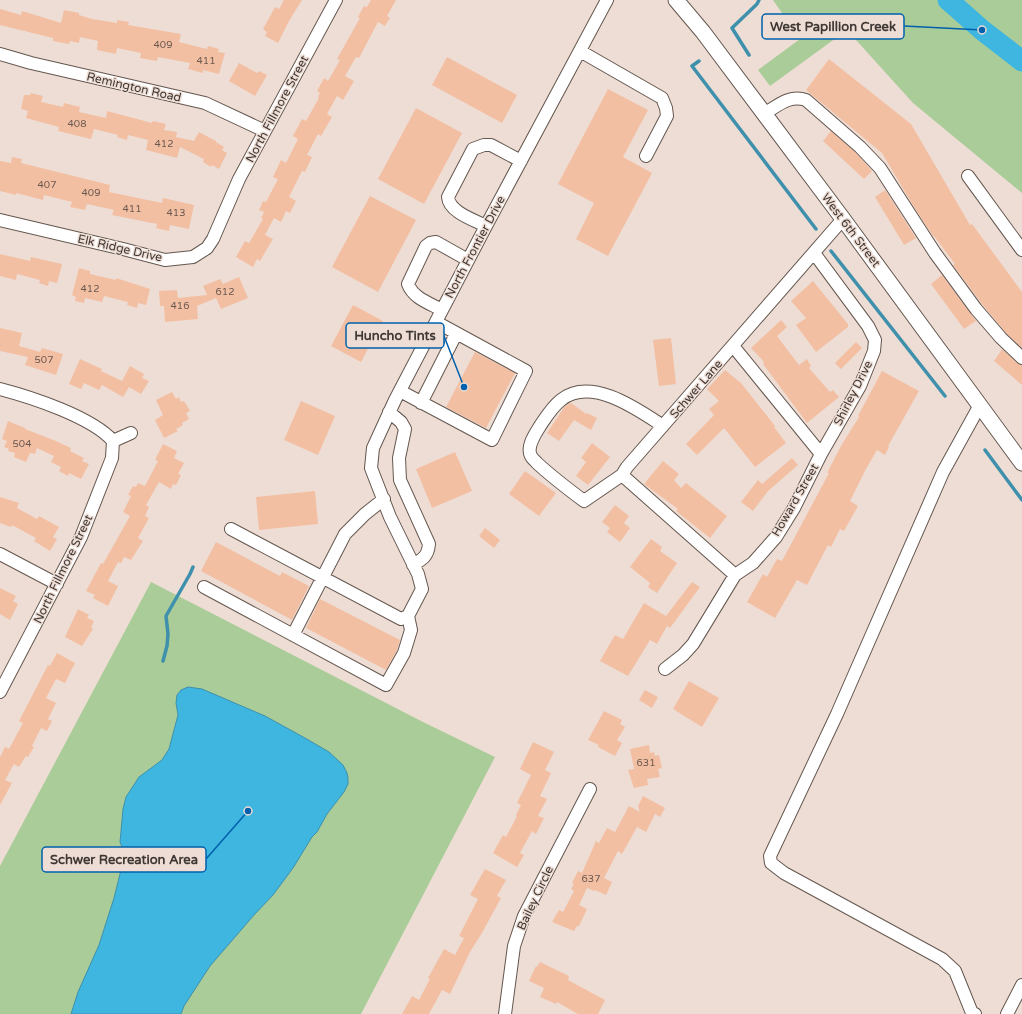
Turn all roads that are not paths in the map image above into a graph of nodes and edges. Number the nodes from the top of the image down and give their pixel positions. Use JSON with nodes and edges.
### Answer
{"nodes":[{"id":1,"x":336,"y":0,"type":"edge"},
{"id":2,"x":608,"y":0,"type":"edge"},
{"id":3,"x":676,"y":0,"type":"edge"},
{"id":4,"x":580,"y":51,"type":"junction"},
{"id":5,"x":0,"y":54,"type":"edge"},
{"id":6,"x":764,"y":114,"type":"junction"},
{"id":7,"x":264,"y":131,"type":"junction"},
{"id":8,"x":646,"y":156,"type":"dead end"},
{"id":9,"x":520,"y":161,"type":"junction"},
{"id":10,"x":968,"y":176,"type":"dead end"},
{"id":11,"x":844,"y":219,"type":"junction"},
{"id":12,"x":0,"y":220,"type":"edge"},
{"id":13,"x":222,"y":220,"type":"joint"},
{"id":14,"x":486,"y":226,"type":"junction"},
{"id":15,"x":1022,"y":250,"type":"edge"},
{"id":16,"x":814,"y":253,"type":"junction"},
{"id":17,"x":468,"y":260,"type":"junction"},
{"id":18,"x":442,"y":310,"type":"junction"},
{"id":19,"x":436,"y":322,"type":"junction"},
{"id":20,"x":456,"y":334,"type":"junction"},
{"id":21,"x":733,"y":346,"type":"junction"},
{"id":22,"x":1022,"y":358,"type":"edge"},
{"id":23,"x":0,"y":389,"type":"edge"},
{"id":24,"x":400,"y":391,"type":"junction"},
{"id":25,"x":421,"y":403,"type":"junction"},
{"id":26,"x":980,"y":405,"type":"junction"},
{"id":27,"x":389,"y":412,"type":"junction"},
{"id":28,"x":663,"y":426,"type":"junction"},
{"id":29,"x":131,"y":433,"type":"dead end"},
{"id":30,"x":113,"y":441,"type":"junction"},
{"id":31,"x":822,"y":454,"type":"junction"},
{"id":32,"x":1022,"y":463,"type":"edge"},
{"id":33,"x":622,"y":475,"type":"junction"},
{"id":34,"x":384,"y":499,"type":"junction"},
{"id":35,"x":231,"y":529,"type":"dead end"},
{"id":36,"x":0,"y":554,"type":"edge"},
{"id":37,"x":413,"y":565,"type":"junction"},
{"id":38,"x":735,"y":575,"type":"junction"},
{"id":39,"x":323,"y":577,"type":"junction"},
{"id":40,"x":57,"y":584,"type":"junction"},
{"id":41,"x":204,"y":588,"type":"dead end"},
{"id":42,"x":408,"y":616,"type":"junction"},
{"id":43,"x":293,"y":635,"type":"junction"},
{"id":44,"x":665,"y":669,"type":"dead end"},
{"id":45,"x":0,"y":692,"type":"edge"},
{"id":46,"x":590,"y":789,"type":"dead end"},
{"id":47,"x":1022,"y":985,"type":"edge"},
{"id":48,"x":505,"y":1014,"type":"edge"},
{"id":49,"x":975,"y":1014,"type":"edge"},
{"id":50,"x":1006,"y":1014,"type":"edge"}],
"edges":[{"from":1,"to":7,"type":"street","name":"North Fillmore Street"},
{"from":2,"to":4,"type":"street","name":"North Frontier Drive"},
{"from":3,"to":6,"type":"main road","name":"West 6th Street"},
{"from":4,"to":8,"type":"street"},
{"from":4,"to":9,"type":"street","name":"North Frontier Drive"},
{"from":5,"to":7,"type":"street","name":"Remington Road"},
{"from":6,"to":11,"type":"main road","name":"West 6th Street"},
{"from":6,"to":22,"type":"street"},
{"from":7,"to":13,"type":"street","name":"North Fillmore Street"},
{"from":9,"to":14,"type":"street","name":"North Frontier Drive"},
{"from":9,"to":14,"type":"street"},
{"from":10,"to":15,"type":"street"},
{"from":11,"to":16,"type":"street","name":"Schwer Lane"},
{"from":11,"to":26,"type":"main road","name":"West 6th Street"},
{"from":12,"to":13,"type":"street","name":"Elk Ridge Drive"},
{"from":14,"to":17,"type":"street","name":"North Frontier Drive"},
{"from":16,"to":21,"type":"street","name":"Schwer Lane"},
{"from":16,"to":31,"type":"street","name":"Shirley Drive"},
{"from":17,"to":18,"type":"street","name":"North Frontier Drive"},
{"from":17,"to":18,"type":"street"},
{"from":18,"to":19,"type":"street","name":"North Frontier Drive"},
{"from":19,"to":20,"type":"street"},
{"from":19,"to":24,"type":"street","name":"North Frontier Drive"},
{"from":20,"to":25,"type":"street"},
{"from":20,"to":25,"type":"street"},
{"from":21,"to":28,"type":"street","name":"Schwer Lane"},
{"from":21,"to":31,"type":"street","name":"Howard Street"},
{"from":23,"to":30,"type":"street"},
{"from":24,"to":25,"type":"street"},
{"from":24,"to":27,"type":"street","name":"North Frontier Drive"},
{"from":26,"to":32,"type":"main road","name":"West 6th Street"},
{"from":26,"to":49,"type":"street"},
{"from":27,"to":34,"type":"street","name":"North Frontier Drive"},
{"from":27,"to":37,"type":"street"},
{"from":28,"to":33,"type":"street"},
{"from":28,"to":33,"type":"street","name":"Schwer Lane"},
{"from":29,"to":30,"type":"street"},
{"from":30,"to":40,"type":"street","name":"North Fillmore Street"},
{"from":31,"to":38,"type":"street","name":"Howard Street"},
{"from":33,"to":38,"type":"street"},
{"from":34,"to":37,"type":"street","name":"North Frontier Drive"},
{"from":34,"to":39,"type":"street"},
{"from":35,"to":39,"type":"street"},
{"from":36,"to":40,"type":"street"},
{"from":37,"to":42,"type":"street","name":"North Frontier Drive"},
{"from":38,"to":44,"type":"street","name":"Howard Street"},
{"from":39,"to":42,"type":"street"},
{"from":39,"to":43,"type":"street"},
{"from":40,"to":45,"type":"street","name":"North Fillmore Street"},
{"from":41,"to":43,"type":"street"},
{"from":42,"to":43,"type":"street"},
{"from":46,"to":48,"type":"street","name":"Bailey Circle"},
{"from":47,"to":50,"type":"street"}]}
